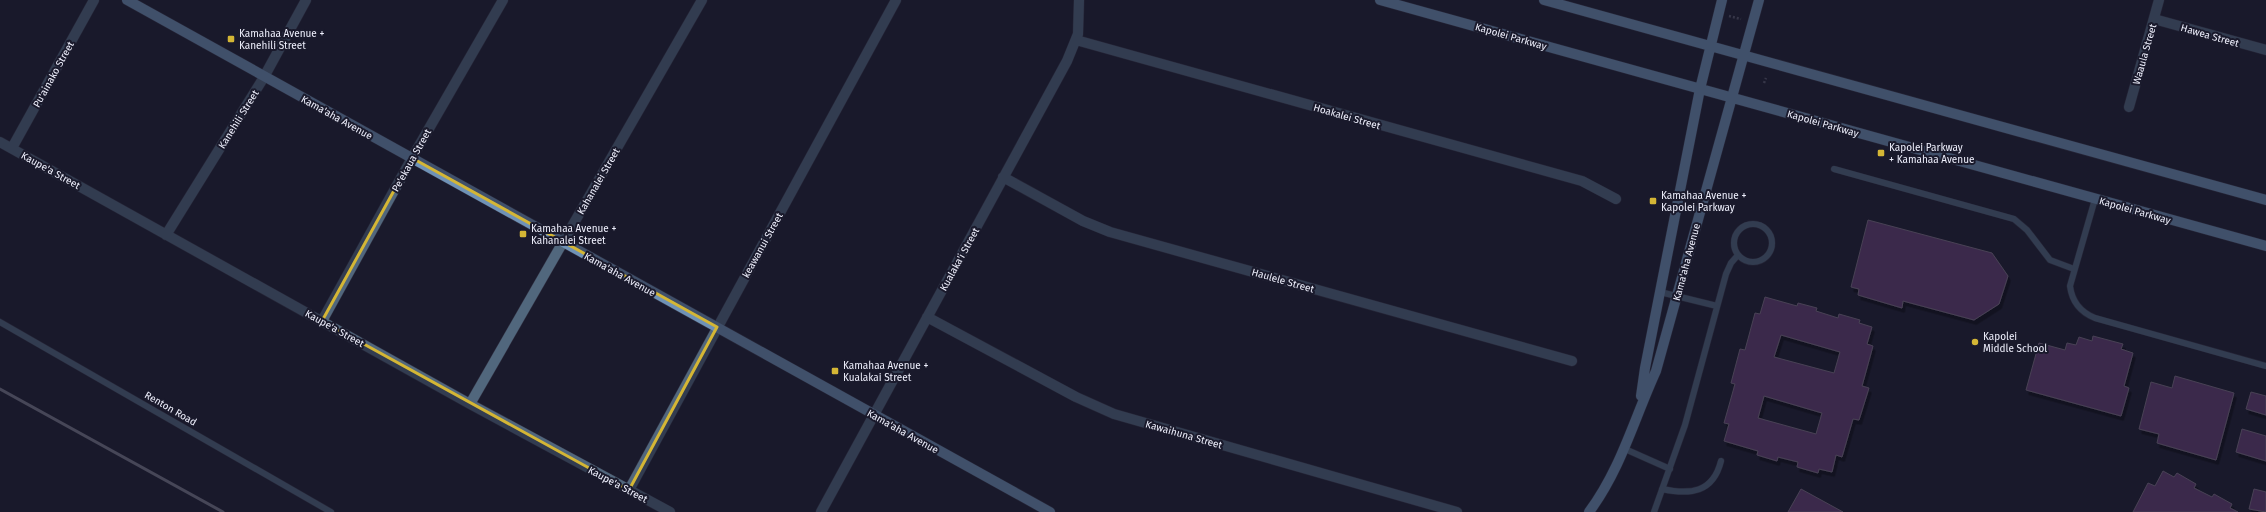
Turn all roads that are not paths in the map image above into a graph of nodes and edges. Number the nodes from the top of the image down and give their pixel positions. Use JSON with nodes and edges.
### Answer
{"nodes":[{"id":1,"x":94,"y":0,"type":"edge"},
{"id":2,"x":127,"y":0,"type":"edge"},
{"id":3,"x":306,"y":0,"type":"edge"},
{"id":4,"x":503,"y":0,"type":"edge"},
{"id":5,"x":702,"y":0,"type":"edge"},
{"id":6,"x":896,"y":0,"type":"edge"},
{"id":7,"x":1079,"y":0,"type":"edge"},
{"id":8,"x":1380,"y":0,"type":"edge"},
{"id":9,"x":1544,"y":0,"type":"edge"},
{"id":10,"x":1722,"y":0,"type":"edge"},
{"id":11,"x":1759,"y":0,"type":"edge"},
{"id":12,"x":2159,"y":0,"type":"edge"},
{"id":13,"x":2154,"y":19,"type":"junction"},
{"id":14,"x":1076,"y":40,"type":"junction"},
{"id":15,"x":1709,"y":46,"type":"junction"},
{"id":16,"x":2266,"y":50,"type":"edge"},
{"id":17,"x":1743,"y":55,"type":"junction"},
{"id":18,"x":264,"y":77,"type":"junction"},
{"id":19,"x":1700,"y":89,"type":"junction"},
{"id":20,"x":1731,"y":97,"type":"junction"},
{"id":21,"x":2129,"y":107,"type":"dead end"},
{"id":22,"x":0,"y":142,"type":"edge"},
{"id":23,"x":12,"y":148,"type":"junction"},
{"id":24,"x":412,"y":158,"type":"junction"},
{"id":25,"x":1834,"y":169,"type":"dead end"},
{"id":26,"x":1003,"y":177,"type":"junction"},
{"id":27,"x":1616,"y":199,"type":"dead end"},
{"id":28,"x":2095,"y":199,"type":"junction"},
{"id":29,"x":2266,"y":200,"type":"edge"},
{"id":30,"x":166,"y":235,"type":"junction"},
{"id":31,"x":563,"y":242,"type":"junction"},
{"id":32,"x":2266,"y":246,"type":"edge"},
{"id":33,"x":1738,"y":255,"type":"junction"},
{"id":34,"x":2074,"y":270,"type":"junction"},
{"id":35,"x":1660,"y":292,"type":"junction"},
{"id":36,"x":1676,"y":296,"type":"junction"},
{"id":37,"x":1717,"y":306,"type":"junction"},
{"id":38,"x":927,"y":316,"type":"junction"},
{"id":39,"x":322,"y":320,"type":"junction"},
{"id":40,"x":0,"y":322,"type":"edge"},
{"id":41,"x":716,"y":327,"type":"junction"},
{"id":42,"x":1572,"y":361,"type":"dead end"},
{"id":43,"x":2266,"y":366,"type":"edge"},
{"id":44,"x":470,"y":404,"type":"junction"},
{"id":45,"x":1640,"y":406,"type":"junction"},
{"id":46,"x":873,"y":414,"type":"junction"},
{"id":47,"x":1625,"y":449,"type":"junction"},
{"id":48,"x":1721,"y":461,"type":"dead end"},
{"id":49,"x":1670,"y":469,"type":"junction"},
{"id":50,"x":1662,"y":489,"type":"junction"},
{"id":51,"x":630,"y":490,"type":"junction"},
{"id":52,"x":331,"y":512,"type":"edge"},
{"id":53,"x":670,"y":512,"type":"edge"},
{"id":54,"x":821,"y":512,"type":"edge"},
{"id":55,"x":1050,"y":512,"type":"edge"},
{"id":56,"x":1457,"y":512,"type":"edge"},
{"id":57,"x":1589,"y":512,"type":"edge"},
{"id":58,"x":1654,"y":512,"type":"edge"}],
"edges":[{"from":1,"to":23,"type":"street","name":"Pu'ainako Street"},
{"from":2,"to":18,"type":"street","name":"Kama'aha Avenue"},
{"from":3,"to":18,"type":"street","name":"Kanehili Street"},
{"from":4,"to":24,"type":"street","name":"Pe'ekaua Street"},
{"from":5,"to":31,"type":"street","name":"Kahanalei Street"},
{"from":6,"to":41,"type":"street","name":"keawanui Street"},
{"from":7,"to":14,"type":"street","name":"Kualaka'i Street"},
{"from":8,"to":19,"type":"street","name":"Kapolei Parkway"},
{"from":9,"to":15,"type":"street"},
{"from":10,"to":15,"type":"street","name":"Kama'aha Avenue"},
{"from":11,"to":17,"type":"street","name":"Kama'aha Avenue"},
{"from":12,"to":13,"type":"street","name":"Waaula Street"},
{"from":13,"to":16,"type":"street","name":"Hawea Street"},
{"from":13,"to":21,"type":"street","name":"Waaula Street"},
{"from":14,"to":26,"type":"street","name":"Kualaka'i Street"},
{"from":14,"to":27,"type":"street","name":"Hoakalei Street"},
{"from":15,"to":17,"type":"street"},
{"from":15,"to":19,"type":"street","name":"Kama'aha Avenue"},
{"from":17,"to":20,"type":"street","name":"Kama'aha Avenue"},
{"from":17,"to":29,"type":"street"},
{"from":18,"to":24,"type":"street","name":"Kama'aha Avenue"},
{"from":18,"to":30,"type":"street","name":"Kanehili Street"},
{"from":19,"to":20,"type":"street","name":"Kapolei Parkway"},
{"from":19,"to":35,"type":"street","name":"Kama'aha Avenue"},
{"from":20,"to":28,"type":"street","name":"Kapolei Parkway"},
{"from":20,"to":36,"type":"street","name":"Kama'aha Avenue"},
{"from":22,"to":23,"type":"street","name":"Kaupe'a Street"},
{"from":23,"to":30,"type":"street","name":"Kaupe'a Street"},
{"from":24,"to":31,"type":"street","name":"Kama'aha Avenue"},
{"from":24,"to":39,"type":"street","name":"Pe'ekaua Street"},
{"from":25,"to":34,"type":"lane"},
{"from":26,"to":38,"type":"street","name":"Kualaka'i Street"},
{"from":26,"to":42,"type":"street","name":"Haulele Street"},
{"from":28,"to":32,"type":"street","name":"Kapolei Parkway"},
{"from":28,"to":34,"type":"lane"},
{"from":30,"to":39,"type":"street","name":"Kaupe'a Street"},
{"from":31,"to":41,"type":"street","name":"Kama'aha Avenue"},
{"from":31,"to":44,"type":"street","name":"Kahanalei Street"},
{"from":33,"to":33,"type":"lane"},
{"from":33,"to":37,"type":"lane"},
{"from":34,"to":43,"type":"lane"},
{"from":35,"to":36,"type":"lane"},
{"from":35,"to":45,"type":"street","name":"Kama'aha Avenue"},
{"from":36,"to":37,"type":"lane"},
{"from":36,"to":45,"type":"street","name":"Kama'aha Avenue"},
{"from":37,"to":49,"type":"lane"},
{"from":38,"to":46,"type":"street","name":"Kualaka'i Street"},
{"from":38,"to":56,"type":"street","name":"Kawaihuna Street"},
{"from":39,"to":44,"type":"street","name":"Kaupe'a Street"},
{"from":40,"to":52,"type":"lane","name":"Renton Road"},
{"from":41,"to":46,"type":"street","name":"Kama'aha Avenue"},
{"from":41,"to":51,"type":"street","name":"keawanui Street"},
{"from":44,"to":51,"type":"street","name":"Kaupe'a Street"},
{"from":45,"to":47,"type":"street","name":"Kama'aha Avenue"},
{"from":46,"to":54,"type":"street","name":"Kualaka'i Street"},
{"from":46,"to":55,"type":"street","name":"Kama'aha Avenue"},
{"from":47,"to":49,"type":"lane"},
{"from":47,"to":57,"type":"street","name":"Kama'aha Avenue"},
{"from":48,"to":50,"type":"lane"},
{"from":49,"to":50,"type":"lane"},
{"from":50,"to":58,"type":"lane"},
{"from":51,"to":53,"type":"street","name":"Kaupe'a Street"}]}
